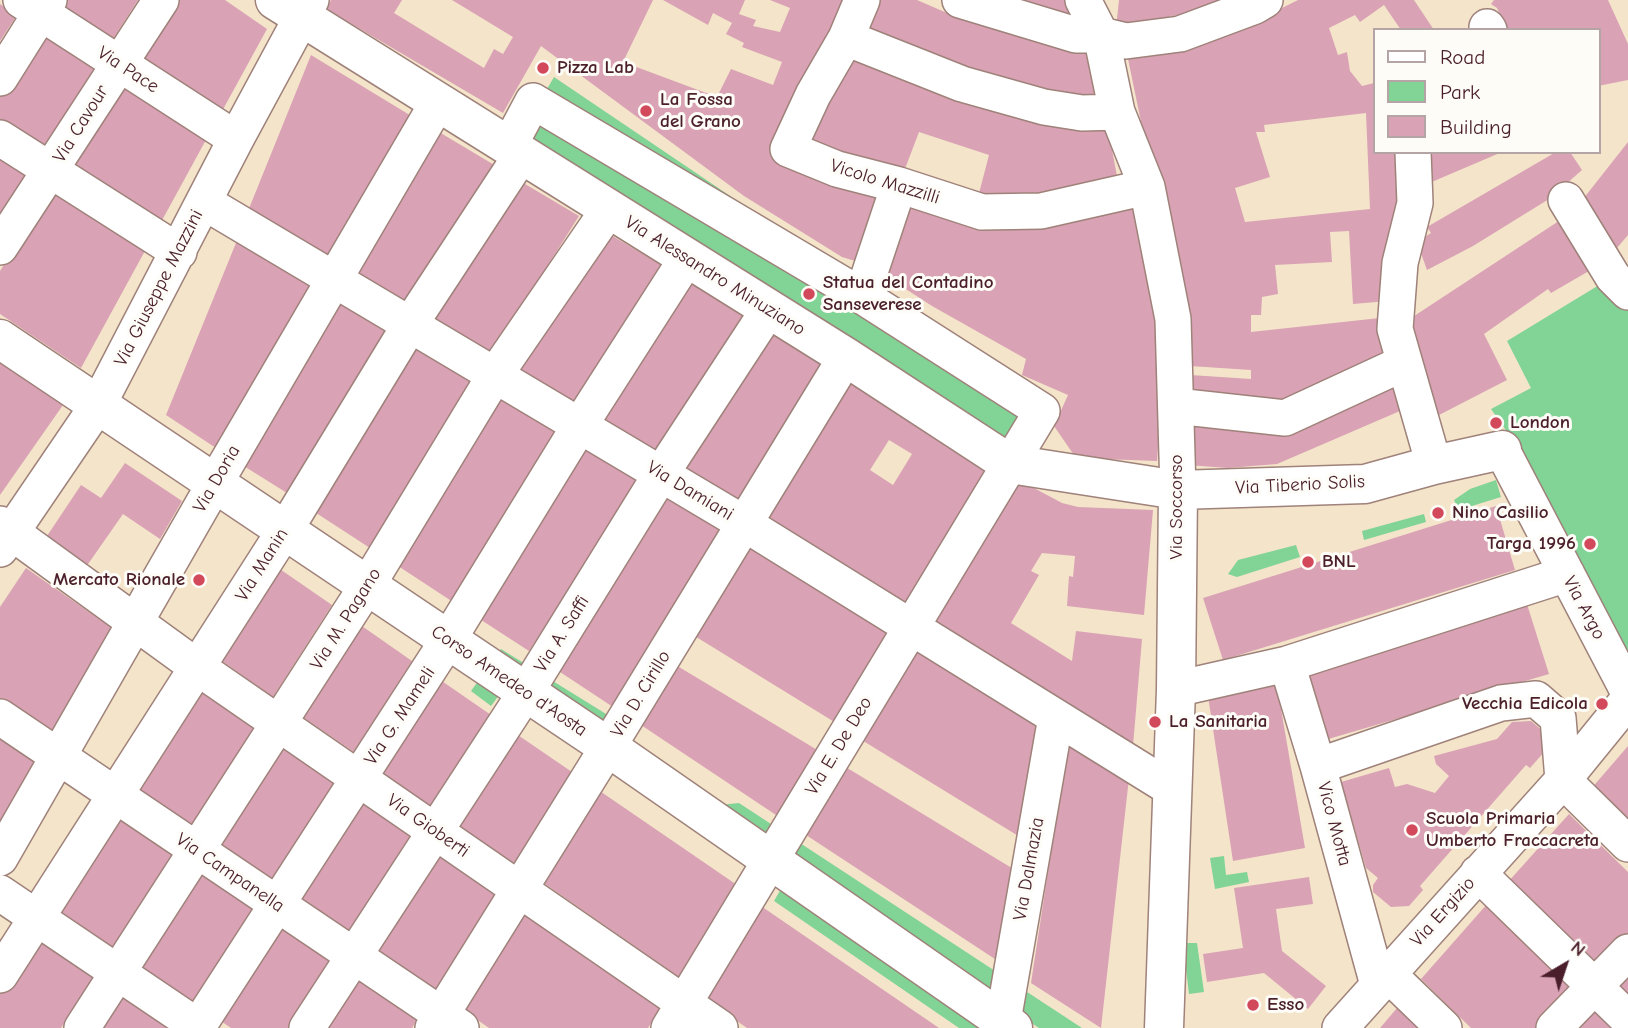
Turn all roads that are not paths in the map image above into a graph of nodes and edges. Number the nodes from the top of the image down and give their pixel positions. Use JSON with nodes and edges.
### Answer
{"nodes":[{"id":1,"x":161,"y":0,"type":"edge"},
{"id":2,"x":862,"y":0,"type":"edge"},
{"id":3,"x":960,"y":0,"type":"edge"},
{"id":4,"x":1083,"y":0,"type":"edge"},
{"id":5,"x":1106,"y":0,"type":"edge"},
{"id":6,"x":1265,"y":0,"type":"edge"},
{"id":7,"x":37,"y":4,"type":"edge"},
{"id":8,"x":296,"y":5,"type":"edge"},
{"id":9,"x":1101,"y":36,"type":"junction"},
{"id":10,"x":846,"y":38,"type":"junction"},
{"id":11,"x":118,"y":63,"type":"junction"},
{"id":12,"x":0,"y":78,"type":"edge"},
{"id":13,"x":438,"y":102,"type":"junction"},
{"id":14,"x":1117,"y":112,"type":"junction"},
{"id":15,"x":0,"y":138,"type":"edge"},
{"id":16,"x":236,"y":139,"type":"junction"},
{"id":17,"x":515,"y":150,"type":"junction"},
{"id":18,"x":1413,"y":154,"type":"edge"},
{"id":19,"x":52,"y":171,"type":"junction"},
{"id":20,"x":899,"y":185,"type":"junction"},
{"id":21,"x":1147,"y":187,"type":"junction"},
{"id":22,"x":1566,"y":200,"type":"dead end"},
{"id":23,"x":204,"y":202,"type":"junction"},
{"id":24,"x":609,"y":209,"type":"junction"},
{"id":25,"x":0,"y":247,"type":"edge"},
{"id":26,"x":179,"y":252,"type":"junction"},
{"id":27,"x":687,"y":258,"type":"junction"},
{"id":28,"x":1623,"y":275,"type":"edge"},
{"id":29,"x":335,"y":279,"type":"junction"},
{"id":30,"x":862,"y":296,"type":"junction"},
{"id":31,"x":769,"y":309,"type":"junction"},
{"id":32,"x":411,"y":323,"type":"junction"},
{"id":33,"x":0,"y":339,"type":"edge"},
{"id":34,"x":846,"y":357,"type":"junction"},
{"id":35,"x":1404,"y":363,"type":"junction"},
{"id":36,"x":495,"y":374,"type":"junction"},
{"id":37,"x":98,"y":405,"type":"junction"},
{"id":38,"x":1176,"y":406,"type":"junction"},
{"id":39,"x":580,"y":425,"type":"junction"},
{"id":40,"x":1502,"y":450,"type":"joint"},
{"id":41,"x":1010,"y":464,"type":"junction"},
{"id":42,"x":1434,"y":465,"type":"junction"},
{"id":43,"x":661,"y":474,"type":"junction"},
{"id":44,"x":215,"y":483,"type":"junction"},
{"id":45,"x":1178,"y":490,"type":"junction"},
{"id":46,"x":745,"y":524,"type":"junction"},
{"id":47,"x":285,"y":530,"type":"junction"},
{"id":48,"x":4,"y":535,"type":"edge"},
{"id":49,"x":1567,"y":574,"type":"junction"},
{"id":50,"x":368,"y":586,"type":"junction"},
{"id":51,"x":136,"y":622,"type":"junction"},
{"id":52,"x":911,"y":625,"type":"junction"},
{"id":53,"x":448,"y":640,"type":"junction"},
{"id":54,"x":1287,"y":664,"type":"junction"},
{"id":55,"x":197,"y":667,"type":"junction"},
{"id":56,"x":1176,"y":689,"type":"junction"},
{"id":57,"x":1628,"y":691,"type":"edge"},
{"id":58,"x":526,"y":692,"type":"junction"},
{"id":59,"x":1628,"y":700,"type":"edge"},
{"id":60,"x":0,"y":717,"type":"edge"},
{"id":61,"x":1056,"y":717,"type":"junction"},
{"id":62,"x":279,"y":723,"type":"junction"},
{"id":63,"x":608,"y":747,"type":"junction"},
{"id":64,"x":57,"y":756,"type":"junction"},
{"id":65,"x":1318,"y":766,"type":"junction"},
{"id":66,"x":359,"y":778,"type":"junction"},
{"id":67,"x":1563,"y":780,"type":"junction"},
{"id":68,"x":1171,"y":789,"type":"junction"},
{"id":69,"x":114,"y":796,"type":"junction"},
{"id":70,"x":435,"y":832,"type":"junction"},
{"id":71,"x":1628,"y":844,"type":"edge"},
{"id":72,"x":197,"y":851,"type":"junction"},
{"id":73,"x":0,"y":858,"type":"edge"},
{"id":74,"x":771,"y":860,"type":"junction"},
{"id":75,"x":1478,"y":873,"type":"junction"},
{"id":76,"x":520,"y":889,"type":"junction"},
{"id":77,"x":0,"y":893,"type":"edge"},
{"id":78,"x":278,"y":904,"type":"junction"},
{"id":79,"x":38,"y":916,"type":"junction"},
{"id":80,"x":1628,"y":951,"type":"edge"},
{"id":81,"x":354,"y":956,"type":"junction"},
{"id":82,"x":119,"y":971,"type":"junction"},
{"id":83,"x":0,"y":975,"type":"edge"},
{"id":84,"x":1383,"y":979,"type":"junction"},
{"id":85,"x":1594,"y":986,"type":"junction"},
{"id":86,"x":676,"y":1015,"type":"edge"},
{"id":87,"x":1628,"y":1019,"type":"edge"},
{"id":88,"x":445,"y":1024,"type":"edge"},
{"id":89,"x":1008,"y":1024,"type":"edge"},
{"id":90,"x":198,"y":1027,"type":"edge"},
{"id":91,"x":82,"y":1028,"type":"edge"},
{"id":92,"x":307,"y":1028,"type":"edge"},
{"id":93,"x":720,"y":1028,"type":"edge"},
{"id":94,"x":1164,"y":1028,"type":"edge"},
{"id":95,"x":1340,"y":1028,"type":"edge"},
{"id":96,"x":1444,"y":1028,"type":"edge"},
{"id":97,"x":1554,"y":1028,"type":"edge"}],
"edges":[{"from":1,"to":11,"type":"street","name":"Via Cavour"},
{"from":2,"to":10,"type":"street","name":"Vicolo Mazzilli"},
{"from":3,"to":9,"type":"street"},
{"from":4,"to":9,"type":"street","name":"Via Soccorso"},
{"from":5,"to":9,"type":"street"},
{"from":6,"to":9,"type":"street"},
{"from":7,"to":11,"type":"street","name":"Via Pace"},
{"from":7,"to":12,"type":"street"},
{"from":8,"to":13,"type":"street","name":"Via Alessandro Minuziano"},
{"from":8,"to":16,"type":"street","name":"Via Giuseppe Mazzini"},
{"from":9,"to":14,"type":"street","name":"Via Soccorso"},
{"from":10,"to":14,"type":"street"},
{"from":10,"to":20,"type":"street","name":"Vicolo Mazzilli"},
{"from":11,"to":16,"type":"street","name":"Via Pace"},
{"from":11,"to":19,"type":"street","name":"Via Cavour"},
{"from":13,"to":17,"type":"street","name":"Via Alessandro Minuziano"},
{"from":13,"to":29,"type":"street","name":"Via Doria"},
{"from":14,"to":21,"type":"street","name":"Via Soccorso"},
{"from":15,"to":19,"type":"street"},
{"from":16,"to":23,"type":"street","name":"Via Giuseppe Mazzini"},
{"from":17,"to":24,"type":"street","name":"Via Alessandro Minuziano"},
{"from":17,"to":30,"type":"street","name":"Via Manin"},
{"from":17,"to":32,"type":"street","name":"Via Manin"},
{"from":18,"to":35,"type":"street"},
{"from":19,"to":25,"type":"street","name":"Via Cavour"},
{"from":19,"to":26,"type":"street"},
{"from":20,"to":21,"type":"street","name":"Vicolo Mazzilli"},
{"from":20,"to":30,"type":"street"},
{"from":21,"to":38,"type":"street","name":"Via Soccorso"},
{"from":22,"to":28,"type":"street"},
{"from":23,"to":26,"type":"street","name":"Via Giuseppe Mazzini"},
{"from":23,"to":29,"type":"street","name":"Via Damiani"},
{"from":24,"to":27,"type":"street","name":"Via Alessandro Minuziano"},
{"from":24,"to":36,"type":"street","name":"Via M. Pagano"},
{"from":26,"to":37,"type":"street","name":"Via Giuseppe Mazzini"},
{"from":27,"to":31,"type":"street","name":"Via Alessandro Minuziano"},
{"from":27,"to":39,"type":"street","name":"Via G. Mameli"},
{"from":29,"to":32,"type":"street","name":"Via Damiani"},
{"from":29,"to":44,"type":"street","name":"Via Doria"},
{"from":30,"to":41,"type":"street","name":"Via E. De Deo"},
{"from":31,"to":34,"type":"street","name":"Via Alessandro Minuziano"},
{"from":31,"to":43,"type":"street","name":"Via A. Saffi"},
{"from":32,"to":36,"type":"street","name":"Via Damiani"},
{"from":32,"to":47,"type":"street","name":"Via Manin"},
{"from":33,"to":37,"type":"street","name":"Corso Amedeo d'Aosta"},
{"from":34,"to":41,"type":"street","name":"Via Alessandro Minuziano"},
{"from":34,"to":46,"type":"street","name":"Via D. Cirillo"},
{"from":35,"to":38,"type":"street"},
{"from":35,"to":42,"type":"street"},
{"from":36,"to":39,"type":"street","name":"Via Damiani"},
{"from":36,"to":50,"type":"street","name":"Via M. Pagano"},
{"from":37,"to":44,"type":"street","name":"Corso Amedeo d'Aosta"},
{"from":37,"to":48,"type":"street","name":"Via Giuseppe Mazzini"},
{"from":38,"to":45,"type":"street","name":"Via Soccorso"},
{"from":39,"to":43,"type":"street","name":"Via Damiani"},
{"from":39,"to":53,"type":"street","name":"Via G. Mameli"},
{"from":40,"to":42,"type":"street","name":"Via Tiberio Solis"},
{"from":40,"to":49,"type":"street","name":"Via Argo"},
{"from":41,"to":45,"type":"street","name":"Via Alessandro Minuziano"},
{"from":41,"to":52,"type":"street","name":"Via E. De Deo"},
{"from":42,"to":45,"type":"street","name":"Via Tiberio Solis"},
{"from":43,"to":46,"type":"street","name":"Via Damiani"},
{"from":43,"to":58,"type":"street","name":"Via A. Saffi"},
{"from":44,"to":47,"type":"street","name":"Corso Amedeo d'Aosta"},
{"from":44,"to":51,"type":"street","name":"Via Doria"},
{"from":45,"to":56,"type":"street","name":"Via Soccorso"},
{"from":46,"to":52,"type":"street","name":"Via Damiani"},
{"from":46,"to":63,"type":"street","name":"Via D. Cirillo"},
{"from":47,"to":50,"type":"street","name":"Corso Amedeo d'Aosta"},
{"from":47,"to":55,"type":"street","name":"Via Manin"},
{"from":48,"to":51,"type":"street","name":"Via Gioberti"},
{"from":49,"to":54,"type":"street"},
{"from":49,"to":57,"type":"street","name":"Via Argo"},
{"from":50,"to":53,"type":"street","name":"Corso Amedeo d'Aosta"},
{"from":50,"to":62,"type":"street","name":"Via M. Pagano"},
{"from":51,"to":55,"type":"street","name":"Via Gioberti"},
{"from":51,"to":64,"type":"street","name":"Via Doria"},
{"from":52,"to":61,"type":"street","name":"Via Damiani"},
{"from":52,"to":74,"type":"street","name":"Via E. De Deo"},
{"from":53,"to":58,"type":"street","name":"Corso Amedeo d'Aosta"},
{"from":53,"to":66,"type":"street","name":"Via G. Mameli"},
{"from":54,"to":56,"type":"street"},
{"from":54,"to":65,"type":"street","name":"Vico Motta"},
{"from":55,"to":62,"type":"street","name":"Via Gioberti"},
{"from":55,"to":69,"type":"street","name":"Via Manin"},
{"from":56,"to":68,"type":"street","name":"Via Soccorso"},
{"from":58,"to":63,"type":"street","name":"Corso Amedeo d'Aosta"},
{"from":58,"to":70,"type":"street","name":"Via A. Saffi"},
{"from":59,"to":67,"type":"street","name":"Via Ergizio"},
{"from":60,"to":64,"type":"street","name":"Via Campanella"},
{"from":61,"to":68,"type":"street","name":"Via Damiani"},
{"from":61,"to":89,"type":"street","name":"Via Dalmazia"},
{"from":62,"to":66,"type":"street","name":"Via Gioberti"},
{"from":62,"to":72,"type":"street","name":"Via M. Pagano"},
{"from":63,"to":74,"type":"street","name":"Corso Amedeo d'Aosta"},
{"from":63,"to":76,"type":"street","name":"Via D. Cirillo"},
{"from":64,"to":69,"type":"street","name":"Via Campanella"},
{"from":64,"to":73,"type":"street","name":"Via Doria"},
{"from":65,"to":67,"type":"street"},
{"from":65,"to":84,"type":"street","name":"Vico Motta"},
{"from":66,"to":70,"type":"street","name":"Via Gioberti"},
{"from":66,"to":78,"type":"street","name":"Via G. Mameli"},
{"from":67,"to":71,"type":"street"},
{"from":67,"to":75,"type":"street","name":"Via Ergizio"},
{"from":68,"to":94,"type":"street","name":"Via Soccorso"},
{"from":69,"to":72,"type":"street","name":"Via Campanella"},
{"from":69,"to":79,"type":"street","name":"Via Manin"},
{"from":70,"to":76,"type":"street","name":"Via Gioberti"},
{"from":70,"to":81,"type":"street","name":"Via A. Saffi"},
{"from":72,"to":78,"type":"street","name":"Via Campanella"},
{"from":72,"to":82,"type":"street","name":"Via M. Pagano"},
{"from":74,"to":86,"type":"street","name":"Via E. De Deo"},
{"from":74,"to":89,"type":"street","name":"Corso Amedeo d'Aosta"},
{"from":75,"to":84,"type":"street","name":"Via Ergizio"},
{"from":75,"to":85,"type":"street"},
{"from":76,"to":86,"type":"street","name":"Via Gioberti"},
{"from":76,"to":88,"type":"street","name":"Via D. Cirillo"},
{"from":77,"to":79,"type":"street"},
{"from":78,"to":81,"type":"street","name":"Via Campanella"},
{"from":78,"to":90,"type":"street","name":"Via G. Mameli"},
{"from":79,"to":82,"type":"street"},
{"from":79,"to":83,"type":"street","name":"Via Manin"},
{"from":80,"to":85,"type":"street"},
{"from":81,"to":88,"type":"street","name":"Via Campanella"},
{"from":81,"to":92,"type":"street","name":"Via A. Saffi"},
{"from":82,"to":90,"type":"street"},
{"from":82,"to":91,"type":"street","name":"Via M. Pagano"},
{"from":84,"to":95,"type":"street","name":"Via Ergizio"},
{"from":84,"to":96,"type":"street"},
{"from":85,"to":87,"type":"street"},
{"from":85,"to":97,"type":"street"},
{"from":86,"to":93,"type":"street","name":"Via Gioberti"}]}
